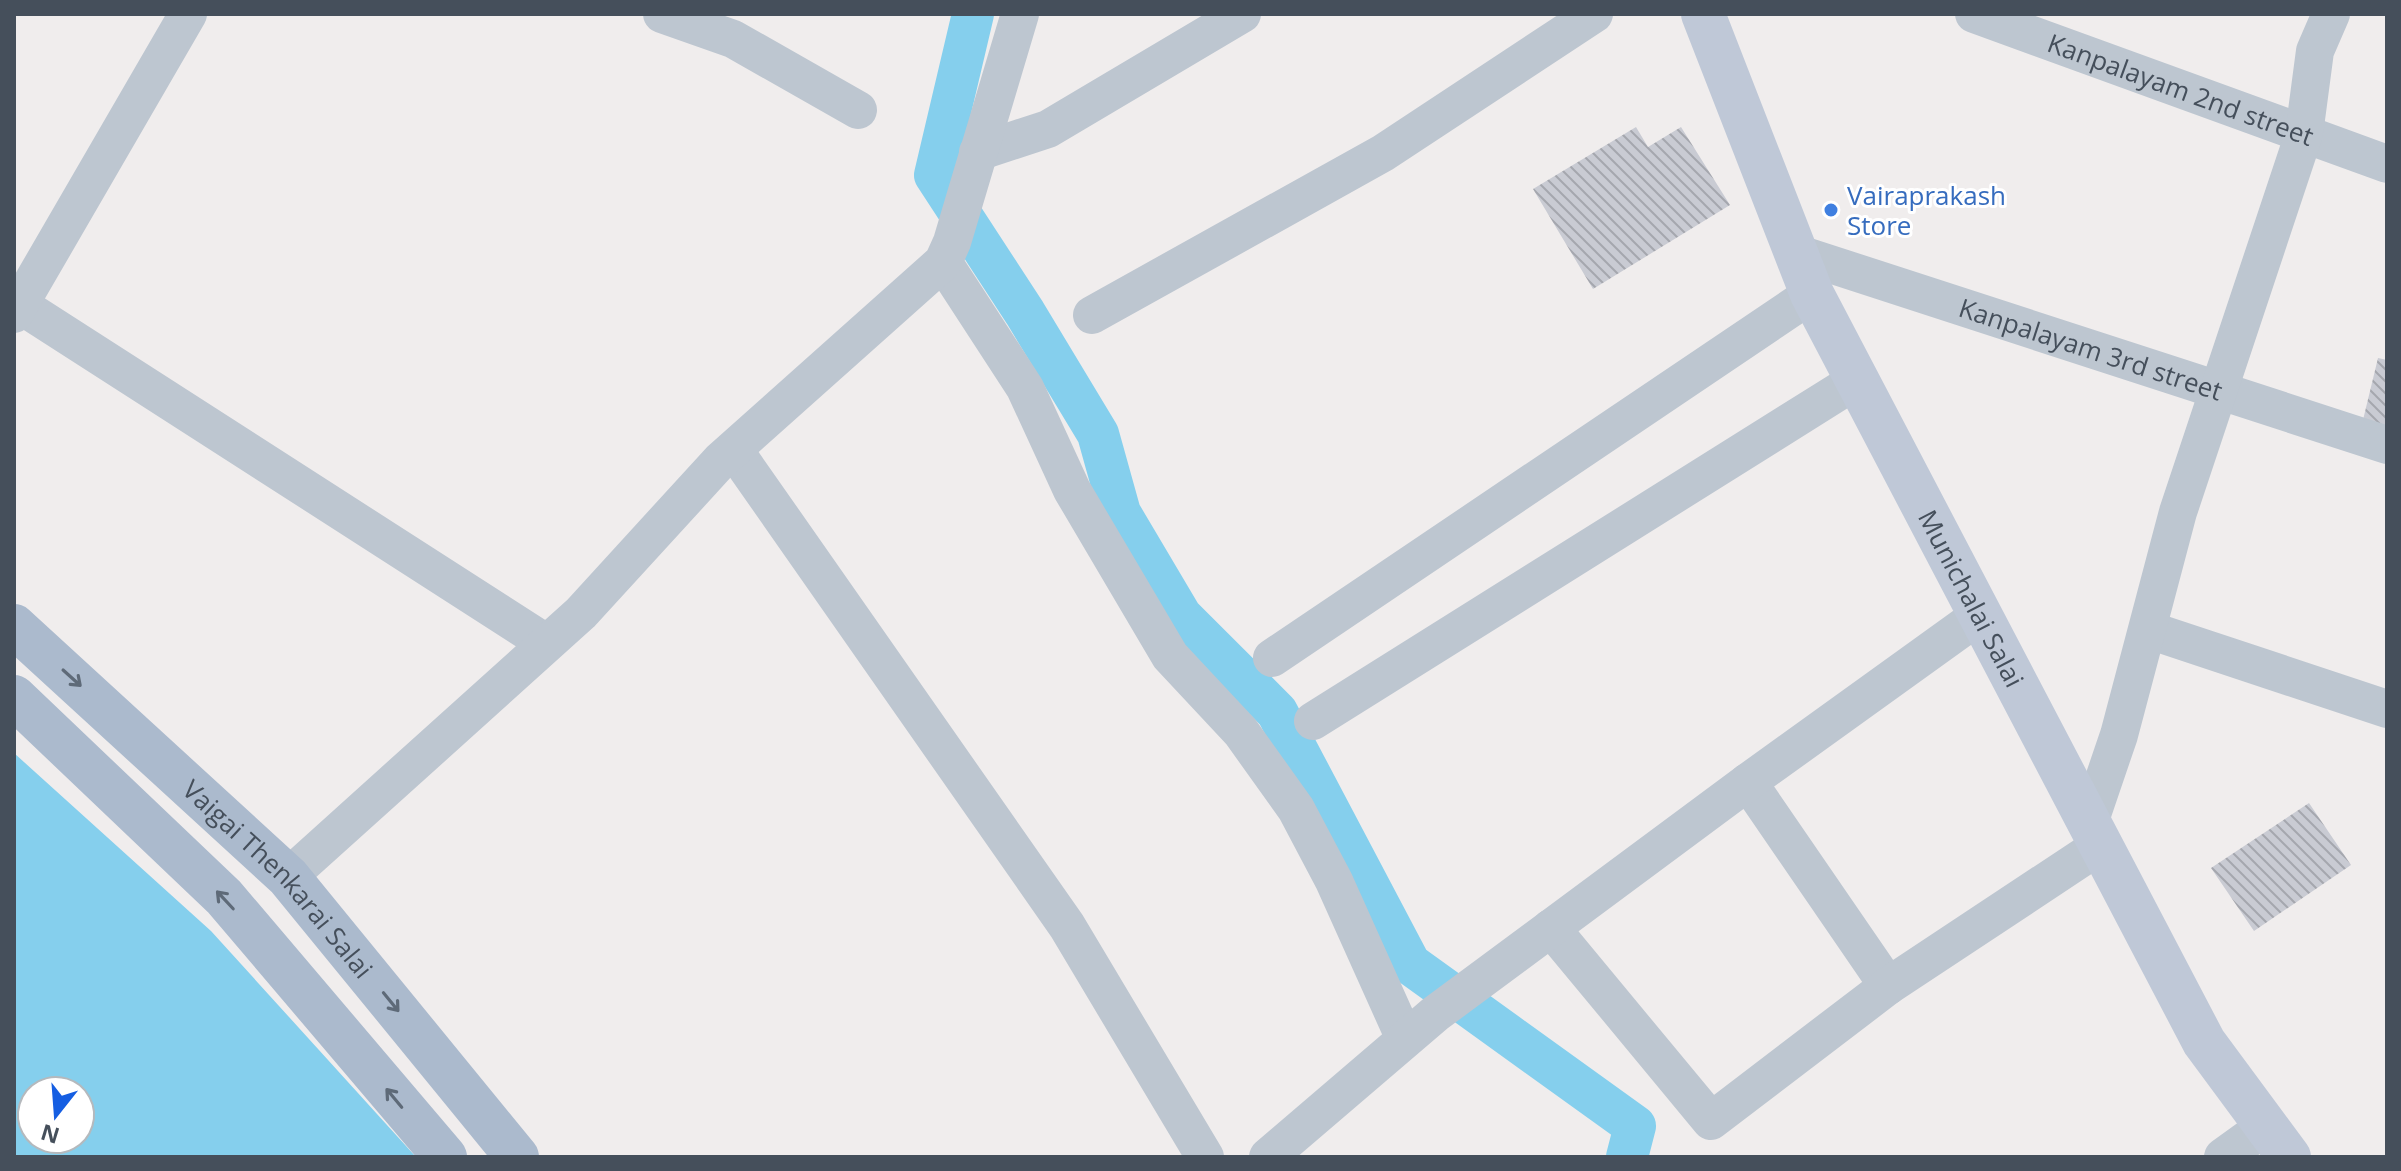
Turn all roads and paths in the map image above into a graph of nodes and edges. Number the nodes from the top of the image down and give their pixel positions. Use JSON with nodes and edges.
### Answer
{"nodes":[{"id":1,"x":188,"y":14,"type":"edge"},
{"id":2,"x":662,"y":14,"type":"edge"},
{"id":3,"x":1020,"y":14,"type":"edge"},
{"id":4,"x":1242,"y":14,"type":"edge"},
{"id":5,"x":1594,"y":14,"type":"edge"},
{"id":6,"x":1703,"y":14,"type":"edge"},
{"id":7,"x":1974,"y":14,"type":"edge"},
{"id":8,"x":2331,"y":14,"type":"edge"},
{"id":9,"x":858,"y":110,"type":"dead end"},
{"id":10,"x":2304,"y":134,"type":"junction"},
{"id":11,"x":2387,"y":164,"type":"edge"},
{"id":12,"x":973,"y":168,"type":"junction"},
{"id":13,"x":947,"y":252,"type":"junction"},
{"id":14,"x":1796,"y":253,"type":"junction"},
{"id":15,"x":1812,"y":294,"type":"junction"},
{"id":16,"x":17,"y":309,"type":"edge"},
{"id":17,"x":1092,"y":315,"type":"dead end"},
{"id":18,"x":1857,"y":380,"type":"junction"},
{"id":19,"x":2218,"y":390,"type":"junction"},
{"id":20,"x":2387,"y":445,"type":"edge"},
{"id":21,"x":734,"y":450,"type":"junction"},
{"id":22,"x":1980,"y":615,"type":"junction"},
{"id":23,"x":14,"y":626,"type":"edge"},
{"id":24,"x":2149,"y":630,"type":"junction"},
{"id":25,"x":546,"y":643,"type":"junction"},
{"id":26,"x":1272,"y":658,"type":"dead end"},
{"id":27,"x":14,"y":697,"type":"edge"},
{"id":28,"x":2387,"y":709,"type":"edge"},
{"id":29,"x":1313,"y":721,"type":"dead end"},
{"id":30,"x":1748,"y":782,"type":"junction"},
{"id":31,"x":2095,"y":834,"type":"junction"},
{"id":32,"x":288,"y":877,"type":"junction"},
{"id":33,"x":1551,"y":928,"type":"junction"},
{"id":34,"x":1888,"y":986,"type":"junction"},
{"id":35,"x":1405,"y":1039,"type":"junction"},
{"id":36,"x":2278,"y":1142,"type":"edge"},
{"id":37,"x":445,"y":1157,"type":"edge"},
{"id":38,"x":517,"y":1157,"type":"edge"},
{"id":39,"x":1205,"y":1157,"type":"edge"},
{"id":40,"x":1268,"y":1157,"type":"edge"},
{"id":41,"x":2223,"y":1157,"type":"edge"}],
"edges":[{"from":1,"to":16,"type":"street"},
{"from":2,"to":9,"type":"street"},
{"from":3,"to":12,"type":"street"},
{"from":4,"to":12,"type":"street"},
{"from":5,"to":17,"type":"street"},
{"from":6,"to":14,"type":"main road","name":"Munichalai Salai"},
{"from":7,"to":10,"type":"street","name":"Kanpalayam 2nd street"},
{"from":8,"to":10,"type":"street"},
{"from":10,"to":11,"type":"street","name":"Kanpalayam 2nd street"},
{"from":10,"to":19,"type":"street"},
{"from":12,"to":13,"type":"street"},
{"from":13,"to":21,"type":"street"},
{"from":13,"to":35,"type":"street"},
{"from":14,"to":15,"type":"main road","name":"Munichalai Salai"},
{"from":14,"to":19,"type":"street","name":"Kanpalayam 3rd street"},
{"from":15,"to":18,"type":"main road","name":"Munichalai Salai"},
{"from":15,"to":26,"type":"street"},
{"from":16,"to":25,"type":"street"},
{"from":18,"to":22,"type":"main road","name":"Munichalai Salai"},
{"from":18,"to":29,"type":"street"},
{"from":19,"to":20,"type":"street","name":"Kanpalayam 3rd street"},
{"from":19,"to":24,"type":"street"},
{"from":21,"to":25,"type":"street"},
{"from":21,"to":39,"type":"street"},
{"from":22,"to":30,"type":"street"},
{"from":22,"to":31,"type":"main road","name":"Munichalai Salai"},
{"from":23,"to":32,"type":"main road","name":"Vaigai Thenkarai Salai","one_way":true},
{"from":24,"to":28,"type":"street"},
{"from":24,"to":31,"type":"street"},
{"from":25,"to":32,"type":"street"},
{"from":37,"to":27,"type":"main road","name":"Vaigai Thenkarai Salai","one_way":true},
{"from":30,"to":33,"type":"street"},
{"from":30,"to":34,"type":"street"},
{"from":31,"to":34,"type":"street"},
{"from":31,"to":36,"type":"main road","name":"Munichalai Salai"},
{"from":32,"to":38,"type":"main road","name":"Vaigai Thenkarai Salai","one_way":true},
{"from":33,"to":34,"type":"street"},
{"from":33,"to":35,"type":"street"},
{"from":35,"to":40,"type":"street"},
{"from":36,"to":41,"type":"street"}]}
